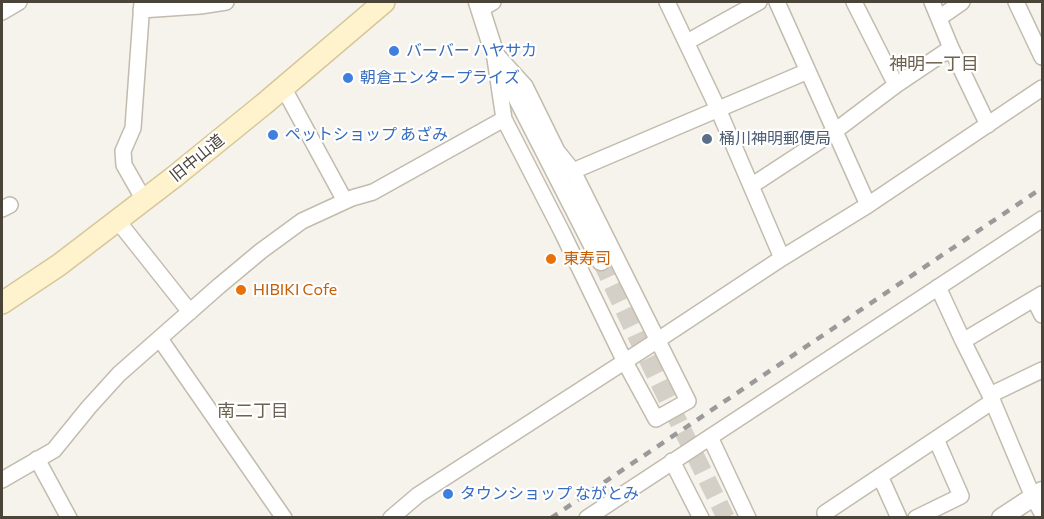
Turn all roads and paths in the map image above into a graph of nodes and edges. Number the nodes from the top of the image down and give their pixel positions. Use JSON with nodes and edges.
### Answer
{"nodes":[{"id":1,"x":20,"y":2,"type":"edge"},
{"id":2,"x":226,"y":2,"type":"edge"},
{"id":3,"x":384,"y":2,"type":"edge"},
{"id":4,"x":667,"y":2,"type":"edge"},
{"id":5,"x":759,"y":2,"type":"edge"},
{"id":6,"x":777,"y":2,"type":"edge"},
{"id":7,"x":854,"y":2,"type":"edge"},
{"id":8,"x":932,"y":2,"type":"edge"},
{"id":9,"x":963,"y":2,"type":"edge"},
{"id":10,"x":1016,"y":2,"type":"edge"},
{"id":11,"x":484,"y":4,"type":"edge"},
{"id":12,"x":142,"y":6,"type":"edge"},
{"id":13,"x":2,"y":12,"type":"edge"},
{"id":14,"x":939,"y":18,"type":"junction"},
{"id":15,"x":687,"y":42,"type":"junction"},
{"id":16,"x":951,"y":48,"type":"junction"},
{"id":17,"x":494,"y":52,"type":"junction"},
{"id":18,"x":1042,"y":57,"type":"edge"},
{"id":19,"x":808,"y":71,"type":"junction"},
{"id":20,"x":896,"y":85,"type":"junction"},
{"id":21,"x":283,"y":87,"type":"junction"},
{"id":22,"x":1042,"y":88,"type":"edge"},
{"id":23,"x":718,"y":110,"type":"junction"},
{"id":24,"x":504,"y":119,"type":"junction"},
{"id":25,"x":988,"y":125,"type":"junction"},
{"id":26,"x":835,"y":131,"type":"junction"},
{"id":27,"x":573,"y":171,"type":"junction"},
{"id":28,"x":751,"y":186,"type":"junction"},
{"id":29,"x":144,"y":200,"type":"junction"},
{"id":30,"x":345,"y":201,"type":"junction"},
{"id":31,"x":867,"y":205,"type":"junction"},
{"id":32,"x":1042,"y":219,"type":"edge"},
{"id":33,"x":117,"y":220,"type":"junction"},
{"id":34,"x":782,"y":258,"type":"junction"},
{"id":35,"x":601,"y":261,"type":"tunnel mouth"},
{"id":36,"x":938,"y":287,"type":"junction"},
{"id":37,"x":1038,"y":296,"type":"edge"},
{"id":38,"x":2,"y":303,"type":"edge"},
{"id":39,"x":189,"y":312,"type":"junction"},
{"id":40,"x":1042,"y":315,"type":"edge"},
{"id":41,"x":160,"y":339,"type":"junction"},
{"id":42,"x":658,"y":340,"type":"junction"},
{"id":43,"x":963,"y":341,"type":"junction"},
{"id":44,"x":625,"y":362,"type":"junction"},
{"id":45,"x":1042,"y":370,"type":"edge"},
{"id":46,"x":991,"y":398,"type":"junction"},
{"id":47,"x":710,"y":437,"type":"junction"},
{"id":48,"x":936,"y":439,"type":"junction"},
{"id":49,"x":37,"y":459,"type":"junction"},
{"id":50,"x":672,"y":461,"type":"junction"},
{"id":51,"x":880,"y":476,"type":"junction"},
{"id":52,"x":2,"y":480,"type":"edge"},
{"id":53,"x":1040,"y":500,"type":"edge"},
{"id":54,"x":65,"y":516,"type":"edge"},
{"id":55,"x":284,"y":518,"type":"edge"},
{"id":56,"x":391,"y":518,"type":"edge"},
{"id":57,"x":587,"y":518,"type":"edge"},
{"id":58,"x":701,"y":518,"type":"edge"},
{"id":59,"x":748,"y":518,"type":"edge"},
{"id":60,"x":827,"y":518,"type":"edge"},
{"id":61,"x":898,"y":518,"type":"edge"},
{"id":62,"x":916,"y":518,"type":"edge"},
{"id":63,"x":1001,"y":518,"type":"edge"}],
"edges":[{"from":1,"to":13,"type":"street"},
{"from":2,"to":12,"type":"street"},
{"from":3,"to":21,"type":"main road","name":"旧中山道"},
{"from":4,"to":15,"type":"street"},
{"from":5,"to":15,"type":"street"},
{"from":6,"to":19,"type":"street"},
{"from":7,"to":20,"type":"street"},
{"from":8,"to":14,"type":"street"},
{"from":9,"to":14,"type":"street"},
{"from":10,"to":18,"type":"street"},
{"from":11,"to":17,"type":"street"},
{"from":12,"to":29,"type":"street"},
{"from":14,"to":16,"type":"street"},
{"from":15,"to":23,"type":"street"},
{"from":16,"to":20,"type":"street"},
{"from":16,"to":25,"type":"street"},
{"from":17,"to":24,"type":"street"},
{"from":17,"to":27,"type":"street"},
{"from":17,"to":35,"type":"street"},
{"from":19,"to":23,"type":"street"},
{"from":19,"to":26,"type":"street"},
{"from":20,"to":26,"type":"street"},
{"from":21,"to":29,"type":"main road","name":"旧中山道"},
{"from":21,"to":30,"type":"street"},
{"from":22,"to":25,"type":"street"},
{"from":23,"to":27,"type":"street"},
{"from":23,"to":28,"type":"street"},
{"from":24,"to":30,"type":"street"},
{"from":24,"to":44,"type":"street"},
{"from":25,"to":31,"type":"street"},
{"from":26,"to":28,"type":"street"},
{"from":26,"to":31,"type":"street"},
{"from":27,"to":42,"type":"street"},
{"from":28,"to":34,"type":"street"},
{"from":29,"to":33,"type":"main road","name":"旧中山道"},
{"from":30,"to":39,"type":"street"},
{"from":31,"to":34,"type":"street"},
{"from":32,"to":36,"type":"street"},
{"from":33,"to":38,"type":"main road","name":"旧中山道"},
{"from":33,"to":39,"type":"street"},
{"from":34,"to":42,"type":"street"},
{"from":36,"to":43,"type":"street"},
{"from":36,"to":47,"type":"street"},
{"from":37,"to":40,"type":"street"},
{"from":37,"to":43,"type":"street"},
{"from":39,"to":41,"type":"street"},
{"from":41,"to":49,"type":"street"},
{"from":41,"to":55,"type":"street"},
{"from":42,"to":44,"type":"street"},
{"from":42,"to":44,"type":"street"},
{"from":43,"to":46,"type":"street"},
{"from":44,"to":56,"type":"street"},
{"from":45,"to":46,"type":"street"},
{"from":46,"to":48,"type":"street"},
{"from":46,"to":53,"type":"street"},
{"from":47,"to":50,"type":"street"},
{"from":47,"to":59,"type":"street"},
{"from":48,"to":51,"type":"street"},
{"from":48,"to":62,"type":"street"},
{"from":49,"to":52,"type":"street"},
{"from":49,"to":54,"type":"street"},
{"from":50,"to":57,"type":"street"},
{"from":50,"to":58,"type":"street"},
{"from":51,"to":60,"type":"street"},
{"from":51,"to":61,"type":"street"},
{"from":53,"to":63,"type":"street"}]}
